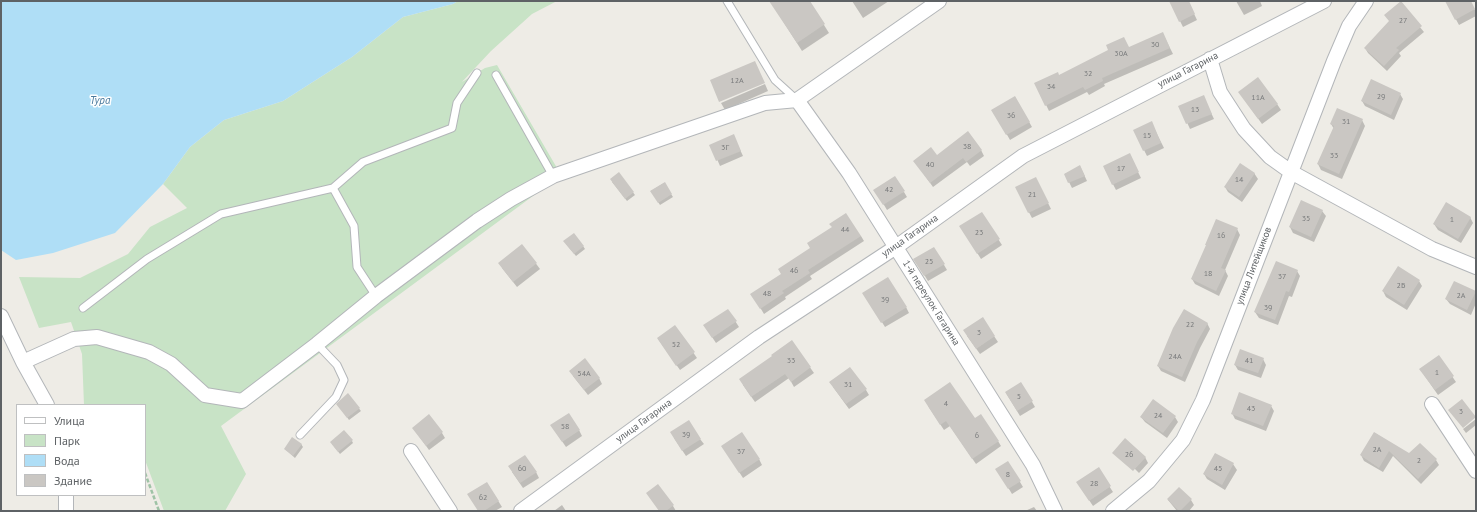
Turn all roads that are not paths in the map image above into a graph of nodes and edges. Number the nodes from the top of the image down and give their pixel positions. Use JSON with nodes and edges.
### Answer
{"nodes":[{"id":1,"x":727,"y":1,"type":"edge"},
{"id":2,"x":939,"y":1,"type":"edge"},
{"id":3,"x":1324,"y":1,"type":"edge"},
{"id":4,"x":1366,"y":1,"type":"edge"},
{"id":5,"x":1210,"y":59,"type":"junction"},
{"id":6,"x":477,"y":72,"type":"dead end"},
{"id":7,"x":496,"y":75,"type":"dead end"},
{"id":8,"x":797,"y":100,"type":"junction"},
{"id":9,"x":1291,"y":172,"type":"junction"},
{"id":10,"x":553,"y":176,"type":"junction"},
{"id":11,"x":333,"y":188,"type":"junction"},
{"id":12,"x":896,"y":247,"type":"junction"},
{"id":13,"x":1476,"y":268,"type":"edge"},
{"id":14,"x":376,"y":296,"type":"junction"},
{"id":15,"x":83,"y":308,"type":"dead end"},
{"id":16,"x":1,"y":316,"type":"edge"},
{"id":17,"x":317,"y":344,"type":"junction"},
{"id":18,"x":23,"y":362,"type":"junction"},
{"id":19,"x":46,"y":404,"type":"edge"},
{"id":20,"x":1432,"y":404,"type":"dead end"},
{"id":21,"x":300,"y":435,"type":"dead end"},
{"id":22,"x":411,"y":451,"type":"dead end"},
{"id":23,"x":1476,"y":471,"type":"edge"},
{"id":24,"x":66,"y":496,"type":"edge"},
{"id":25,"x":66,"y":511,"type":"edge"},
{"id":26,"x":450,"y":511,"type":"edge"},
{"id":27,"x":521,"y":511,"type":"edge"},
{"id":28,"x":1055,"y":511,"type":"edge"},
{"id":29,"x":1113,"y":511,"type":"edge"}],
"edges":[{"from":1,"to":8,"type":"lane"},
{"from":2,"to":8,"type":"street"},
{"from":3,"to":5,"type":"street","name":"улица Гагарина"},
{"from":4,"to":9,"type":"street","name":"улица Литейщиков"},
{"from":5,"to":9,"type":"street"},
{"from":5,"to":12,"type":"street","name":"улица Гагарина"},
{"from":6,"to":11,"type":"lane"},
{"from":7,"to":10,"type":"lane"},
{"from":8,"to":10,"type":"street"},
{"from":8,"to":12,"type":"street","name":"1-й переулок Гагарина"},
{"from":9,"to":13,"type":"street"},
{"from":9,"to":29,"type":"street","name":"улица Литейщиков"},
{"from":10,"to":14,"type":"street"},
{"from":11,"to":14,"type":"lane"},
{"from":11,"to":15,"type":"lane"},
{"from":12,"to":27,"type":"street","name":"улица Гагарина"},
{"from":12,"to":28,"type":"street","name":"1-й переулок Гагарина"},
{"from":14,"to":17,"type":"street"},
{"from":16,"to":18,"type":"street"},
{"from":17,"to":18,"type":"street"},
{"from":17,"to":21,"type":"lane"},
{"from":18,"to":19,"type":"street"},
{"from":20,"to":23,"type":"street"},
{"from":22,"to":26,"type":"street"},
{"from":24,"to":25,"type":"street"}]}
